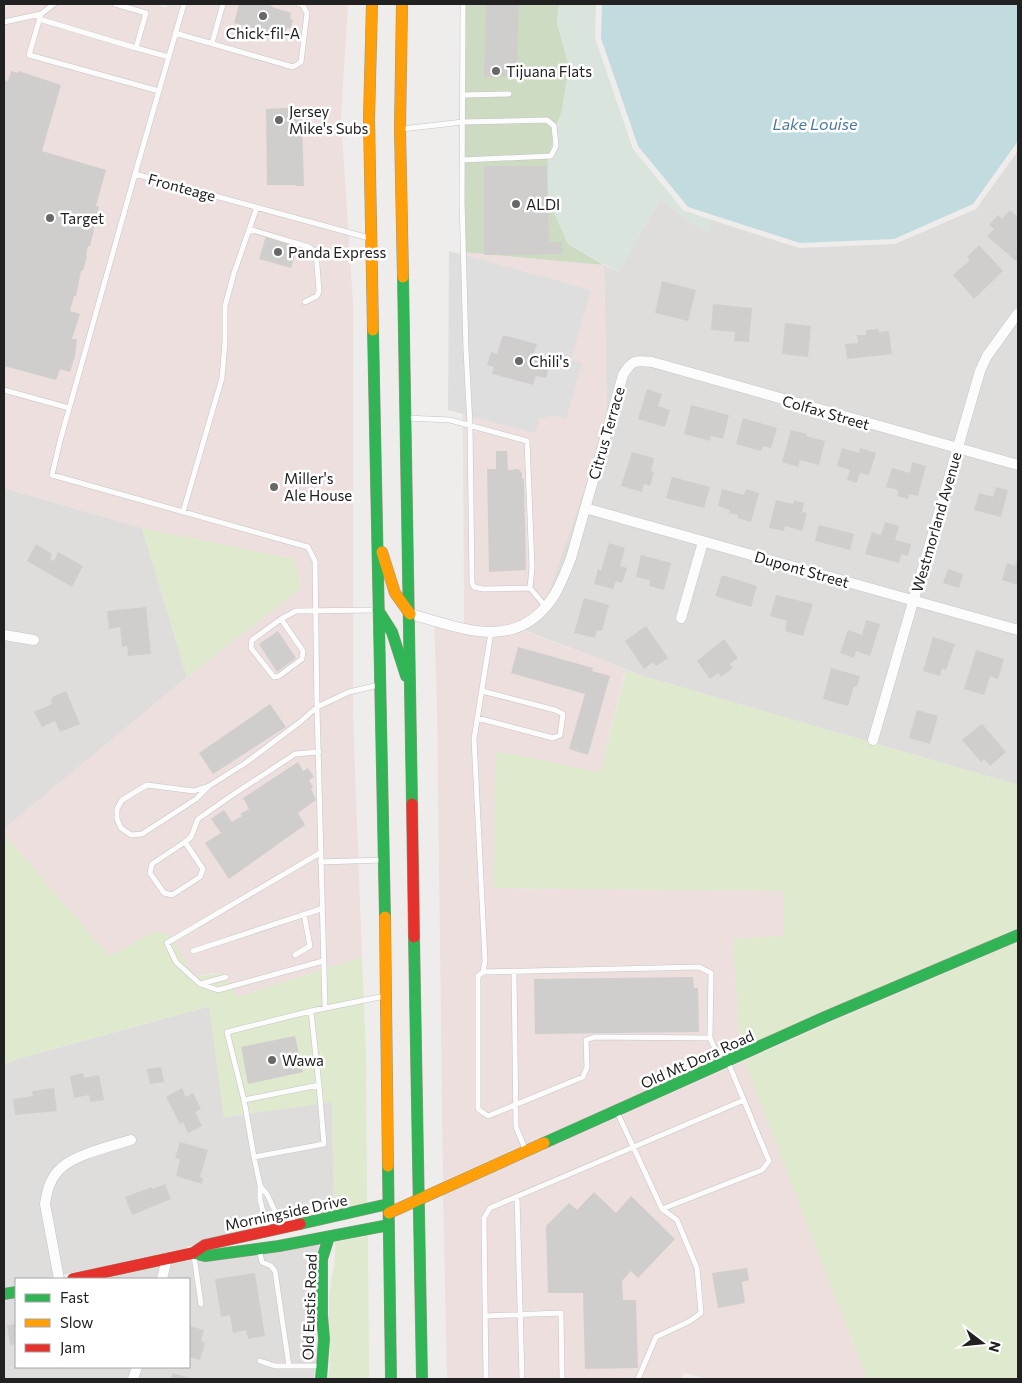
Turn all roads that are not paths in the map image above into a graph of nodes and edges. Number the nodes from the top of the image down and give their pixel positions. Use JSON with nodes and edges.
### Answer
{"nodes":[{"id":1,"x":54,"y":4,"type":"edge"},
{"id":2,"x":114,"y":4,"type":"edge"},
{"id":3,"x":184,"y":4,"type":"edge"},
{"id":4,"x":223,"y":4,"type":"edge"},
{"id":5,"x":299,"y":4,"type":"edge"},
{"id":6,"x":372,"y":4,"type":"edge"},
{"id":7,"x":402,"y":4,"type":"edge"},
{"id":8,"x":463,"y":4,"type":"edge"},
{"id":9,"x":40,"y":17,"type":"junction"},
{"id":10,"x":4,"y":22,"type":"edge"},
{"id":11,"x":175,"y":33,"type":"junction"},
{"id":12,"x":212,"y":43,"type":"junction"},
{"id":13,"x":136,"y":48,"type":"junction"},
{"id":14,"x":169,"y":57,"type":"junction"},
{"id":15,"x":159,"y":92,"type":"junction"},
{"id":16,"x":509,"y":94,"type":"dead end"},
{"id":17,"x":463,"y":95,"type":"junction"},
{"id":18,"x":463,"y":122,"type":"junction"},
{"id":19,"x":400,"y":129,"type":"junction"},
{"id":20,"x":462,"y":160,"type":"junction"},
{"id":21,"x":135,"y":174,"type":"junction"},
{"id":22,"x":256,"y":207,"type":"junction"},
{"id":23,"x":249,"y":230,"type":"junction"},
{"id":24,"x":371,"y":239,"type":"junction"},
{"id":25,"x":305,"y":302,"type":"dead end"},
{"id":26,"x":1018,"y":313,"type":"edge"},
{"id":27,"x":635,"y":361,"type":"joint"},
{"id":28,"x":4,"y":390,"type":"edge"},
{"id":29,"x":69,"y":408,"type":"junction"},
{"id":30,"x":406,"y":418,"type":"junction"},
{"id":31,"x":470,"y":425,"type":"junction"},
{"id":32,"x":956,"y":448,"type":"junction"},
{"id":33,"x":1018,"y":465,"type":"edge"},
{"id":34,"x":585,"y":508,"type":"junction"},
{"id":35,"x":184,"y":512,"type":"junction"},
{"id":36,"x":377,"y":534,"type":"junction"},
{"id":37,"x":703,"y":542,"type":"junction"},
{"id":38,"x":530,"y":588,"type":"junction"},
{"id":39,"x":914,"y":601,"type":"junction"},
{"id":40,"x":546,"y":607,"type":"junction"},
{"id":41,"x":378,"y":610,"type":"junction"},
{"id":42,"x":316,"y":611,"type":"junction"},
{"id":43,"x":410,"y":614,"type":"junction"},
{"id":44,"x":681,"y":618,"type":"dead end"},
{"id":45,"x":281,"y":619,"type":"junction"},
{"id":46,"x":1018,"y":630,"type":"edge"},
{"id":47,"x":491,"y":632,"type":"junction"},
{"id":48,"x":4,"y":635,"type":"edge"},
{"id":49,"x":34,"y":640,"type":"dead end"},
{"id":50,"x":379,"y":684,"type":"junction"},
{"id":51,"x":482,"y":691,"type":"junction"},
{"id":52,"x":411,"y":692,"type":"junction"},
{"id":53,"x":317,"y":707,"type":"junction"},
{"id":54,"x":477,"y":718,"type":"junction"},
{"id":55,"x":874,"y":740,"type":"dead end"},
{"id":56,"x":319,"y":752,"type":"junction"},
{"id":57,"x":210,"y":786,"type":"junction"},
{"id":58,"x":185,"y":842,"type":"junction"},
{"id":59,"x":320,"y":853,"type":"junction"},
{"id":60,"x":383,"y":860,"type":"junction"},
{"id":61,"x":320,"y":862,"type":"junction"},
{"id":62,"x":321,"y":909,"type":"junction"},
{"id":63,"x":304,"y":914,"type":"junction"},
{"id":64,"x":1018,"y":935,"type":"edge"},
{"id":65,"x":193,"y":951,"type":"dead end"},
{"id":66,"x":295,"y":956,"type":"dead end"},
{"id":67,"x":323,"y":961,"type":"junction"},
{"id":68,"x":514,"y":971,"type":"junction"},
{"id":69,"x":483,"y":972,"type":"junction"},
{"id":70,"x":226,"y":977,"type":"dead end"},
{"id":71,"x":200,"y":984,"type":"junction"},
{"id":72,"x":386,"y":996,"type":"junction"},
{"id":73,"x":325,"y":1008,"type":"junction"},
{"id":74,"x":311,"y":1011,"type":"junction"},
{"id":75,"x":710,"y":1038,"type":"junction"},
{"id":76,"x":725,"y":1063,"type":"junction"},
{"id":77,"x":319,"y":1085,"type":"junction"},
{"id":78,"x":244,"y":1100,"type":"junction"},
{"id":79,"x":744,"y":1100,"type":"junction"},
{"id":80,"x":515,"y":1105,"type":"junction"},
{"id":81,"x":617,"y":1112,"type":"junction"},
{"id":82,"x":130,"y":1140,"type":"dead end"},
{"id":83,"x":633,"y":1147,"type":"junction"},
{"id":84,"x":526,"y":1152,"type":"junction"},
{"id":85,"x":254,"y":1158,"type":"junction"},
{"id":86,"x":260,"y":1185,"type":"junction"},
{"id":87,"x":518,"y":1196,"type":"junction"},
{"id":88,"x":420,"y":1198,"type":"junction"},
{"id":89,"x":388,"y":1208,"type":"junction"},
{"id":90,"x":662,"y":1209,"type":"junction"},
{"id":91,"x":336,"y":1217,"type":"junction"},
{"id":92,"x":389,"y":1225,"type":"junction"},
{"id":93,"x":268,"y":1231,"type":"junction"},
{"id":94,"x":329,"y":1237,"type":"junction"},
{"id":95,"x":272,"y":1247,"type":"junction"},
{"id":96,"x":259,"y":1248,"type":"junction"},
{"id":97,"x":193,"y":1253,"type":"junction"},
{"id":98,"x":167,"y":1258,"type":"junction"},
{"id":99,"x":59,"y":1278,"type":"edge"},
{"id":100,"x":77,"y":1278,"type":"edge"},
{"id":101,"x":162,"y":1278,"type":"edge"},
{"id":102,"x":201,"y":1304,"type":"dead end"},
{"id":103,"x":520,"y":1315,"type":"junction"},
{"id":104,"x":485,"y":1316,"type":"junction"},
{"id":105,"x":260,"y":1361,"type":"dead end"},
{"id":106,"x":290,"y":1366,"type":"junction"},
{"id":107,"x":323,"y":1366,"type":"junction"},
{"id":108,"x":321,"y":1379,"type":"edge"},
{"id":109,"x":391,"y":1379,"type":"edge"},
{"id":110,"x":422,"y":1379,"type":"edge"},
{"id":111,"x":486,"y":1379,"type":"edge"},
{"id":112,"x":522,"y":1379,"type":"edge"},
{"id":113,"x":562,"y":1379,"type":"edge"},
{"id":114,"x":638,"y":1379,"type":"edge"}],
"edges":[{"from":1,"to":9,"type":"lane"},
{"from":2,"to":13,"type":"lane"},
{"from":3,"to":11,"type":"lane","name":"Fronteage"},
{"from":4,"to":12,"type":"lane"},
{"from":5,"to":12,"type":"lane"},
{"from":6,"to":24,"type":"main road"},
{"from":7,"to":19,"type":"main road"},
{"from":8,"to":17,"type":"lane"},
{"from":9,"to":10,"type":"lane"},
{"from":9,"to":13,"type":"lane"},
{"from":9,"to":15,"type":"lane"},
{"from":11,"to":12,"type":"lane"},
{"from":11,"to":14,"type":"lane","name":"Fronteage"},
{"from":13,"to":14,"type":"lane"},
{"from":14,"to":15,"type":"lane","name":"Fronteage"},
{"from":15,"to":21,"type":"lane","name":"Fronteage"},
{"from":16,"to":17,"type":"lane"},
{"from":17,"to":18,"type":"lane"},
{"from":18,"to":19,"type":"lane"},
{"from":18,"to":20,"type":"lane"},
{"from":18,"to":20,"type":"lane"},
{"from":19,"to":30,"type":"main road"},
{"from":20,"to":31,"type":"lane"},
{"from":21,"to":22,"type":"lane","name":"Fronteage"},
{"from":21,"to":29,"type":"lane"},
{"from":22,"to":23,"type":"lane"},
{"from":22,"to":24,"type":"lane","name":"Fronteage"},
{"from":23,"to":25,"type":"lane"},
{"from":23,"to":35,"type":"lane"},
{"from":24,"to":36,"type":"main road"},
{"from":26,"to":32,"type":"street","name":"Westmorland Avenue"},
{"from":27,"to":32,"type":"street","name":"Colfax Street"},
{"from":27,"to":34,"type":"street","name":"Citrus Terrace"},
{"from":28,"to":29,"type":"lane"},
{"from":29,"to":35,"type":"lane"},
{"from":30,"to":31,"type":"lane"},
{"from":30,"to":43,"type":"main road"},
{"from":31,"to":38,"type":"lane"},
{"from":31,"to":38,"type":"lane"},
{"from":32,"to":33,"type":"street","name":"Colfax Street"},
{"from":32,"to":39,"type":"street","name":"Westmorland Avenue"},
{"from":34,"to":37,"type":"street","name":"Dupont Street"},
{"from":34,"to":40,"type":"street","name":"Citrus Terrace"},
{"from":35,"to":42,"type":"lane"},
{"from":36,"to":41,"type":"main road"},
{"from":36,"to":43,"type":"main road"},
{"from":37,"to":39,"type":"street","name":"Dupont Street"},
{"from":37,"to":44,"type":"street"},
{"from":38,"to":40,"type":"lane"},
{"from":39,"to":46,"type":"street","name":"Dupont Street"},
{"from":39,"to":55,"type":"street","name":"Westmorland Avenue"},
{"from":40,"to":47,"type":"street","name":"Citrus Terrace"},
{"from":41,"to":42,"type":"lane"},
{"from":41,"to":50,"type":"main road"},
{"from":41,"to":52,"type":"main road"},
{"from":42,"to":45,"type":"lane"},
{"from":42,"to":53,"type":"lane"},
{"from":43,"to":47,"type":"street","name":"Citrus Terrace"},
{"from":43,"to":52,"type":"main road"},
{"from":45,"to":45,"type":"lane"},
{"from":47,"to":51,"type":"lane"},
{"from":48,"to":49,"type":"street"},
{"from":50,"to":53,"type":"lane"},
{"from":50,"to":60,"type":"main road"},
{"from":51,"to":54,"type":"lane"},
{"from":51,"to":54,"type":"lane"},
{"from":52,"to":88,"type":"main road"},
{"from":53,"to":56,"type":"lane"},
{"from":53,"to":57,"type":"lane"},
{"from":54,"to":69,"type":"lane"},
{"from":56,"to":58,"type":"lane"},
{"from":56,"to":59,"type":"lane"},
{"from":57,"to":57,"type":"lane"},
{"from":58,"to":58,"type":"lane"},
{"from":59,"to":61,"type":"lane"},
{"from":59,"to":71,"type":"lane"},
{"from":60,"to":61,"type":"lane"},
{"from":60,"to":72,"type":"main road"},
{"from":61,"to":62,"type":"lane"},
{"from":62,"to":63,"type":"lane"},
{"from":62,"to":67,"type":"lane"},
{"from":63,"to":65,"type":"lane"},
{"from":63,"to":66,"type":"lane"},
{"from":64,"to":76,"type":"main road","name":"Old Mt Dora Road"},
{"from":67,"to":71,"type":"lane"},
{"from":67,"to":73,"type":"lane"},
{"from":68,"to":69,"type":"lane"},
{"from":68,"to":75,"type":"lane"},
{"from":68,"to":80,"type":"lane"},
{"from":69,"to":80,"type":"lane"},
{"from":70,"to":71,"type":"lane"},
{"from":72,"to":73,"type":"lane"},
{"from":72,"to":89,"type":"main road"},
{"from":73,"to":74,"type":"lane"},
{"from":74,"to":77,"type":"lane"},
{"from":74,"to":78,"type":"lane"},
{"from":75,"to":76,"type":"lane"},
{"from":75,"to":80,"type":"lane"},
{"from":76,"to":79,"type":"lane"},
{"from":76,"to":81,"type":"main road","name":"Old Mt Dora Road"},
{"from":77,"to":78,"type":"lane"},
{"from":77,"to":85,"type":"lane"},
{"from":78,"to":85,"type":"lane"},
{"from":79,"to":83,"type":"lane"},
{"from":79,"to":90,"type":"lane"},
{"from":80,"to":84,"type":"lane"},
{"from":81,"to":83,"type":"lane"},
{"from":81,"to":84,"type":"main road","name":"Old Mt Dora Road"},
{"from":82,"to":99,"type":"street"},
{"from":83,"to":87,"type":"lane"},
{"from":83,"to":90,"type":"lane"},
{"from":84,"to":88,"type":"main road","name":"Old Mt Dora Road"},
{"from":85,"to":86,"type":"lane"},
{"from":86,"to":91,"type":"lane"},
{"from":86,"to":93,"type":"lane"},
{"from":87,"to":103,"type":"lane"},
{"from":87,"to":104,"type":"lane"},
{"from":88,"to":89,"type":"main road","name":"Old Mt Dora Road"},
{"from":88,"to":110,"type":"main road"},
{"from":89,"to":91,"type":"main road","name":"Morningside Drive"},
{"from":89,"to":92,"type":"main road"},
{"from":90,"to":114,"type":"lane"},
{"from":91,"to":93,"type":"main road","name":"Morningside Drive"},
{"from":92,"to":94,"type":"main road","name":"Morningside Drive"},
{"from":92,"to":109,"type":"main road"},
{"from":93,"to":95,"type":"main road"},
{"from":93,"to":97,"type":"main road","name":"Morningside Drive"},
{"from":94,"to":95,"type":"main road","name":"Morningside Drive"},
{"from":94,"to":107,"type":"main road","name":"Old Eustis Road"},
{"from":95,"to":96,"type":"main road","name":"Morningside Drive"},
{"from":96,"to":97,"type":"main road","name":"Morningside Drive"},
{"from":96,"to":106,"type":"lane"},
{"from":97,"to":98,"type":"main road","name":"Morningside Drive"},
{"from":97,"to":102,"type":"lane"},
{"from":98,"to":100,"type":"main road","name":"Morningside Drive"},
{"from":98,"to":101,"type":"street"},
{"from":103,"to":104,"type":"lane"},
{"from":103,"to":112,"type":"lane"},
{"from":103,"to":113,"type":"lane"},
{"from":104,"to":111,"type":"lane"},
{"from":105,"to":106,"type":"lane"},
{"from":106,"to":107,"type":"lane"},
{"from":107,"to":108,"type":"main road","name":"Old Eustis Road"}]}
